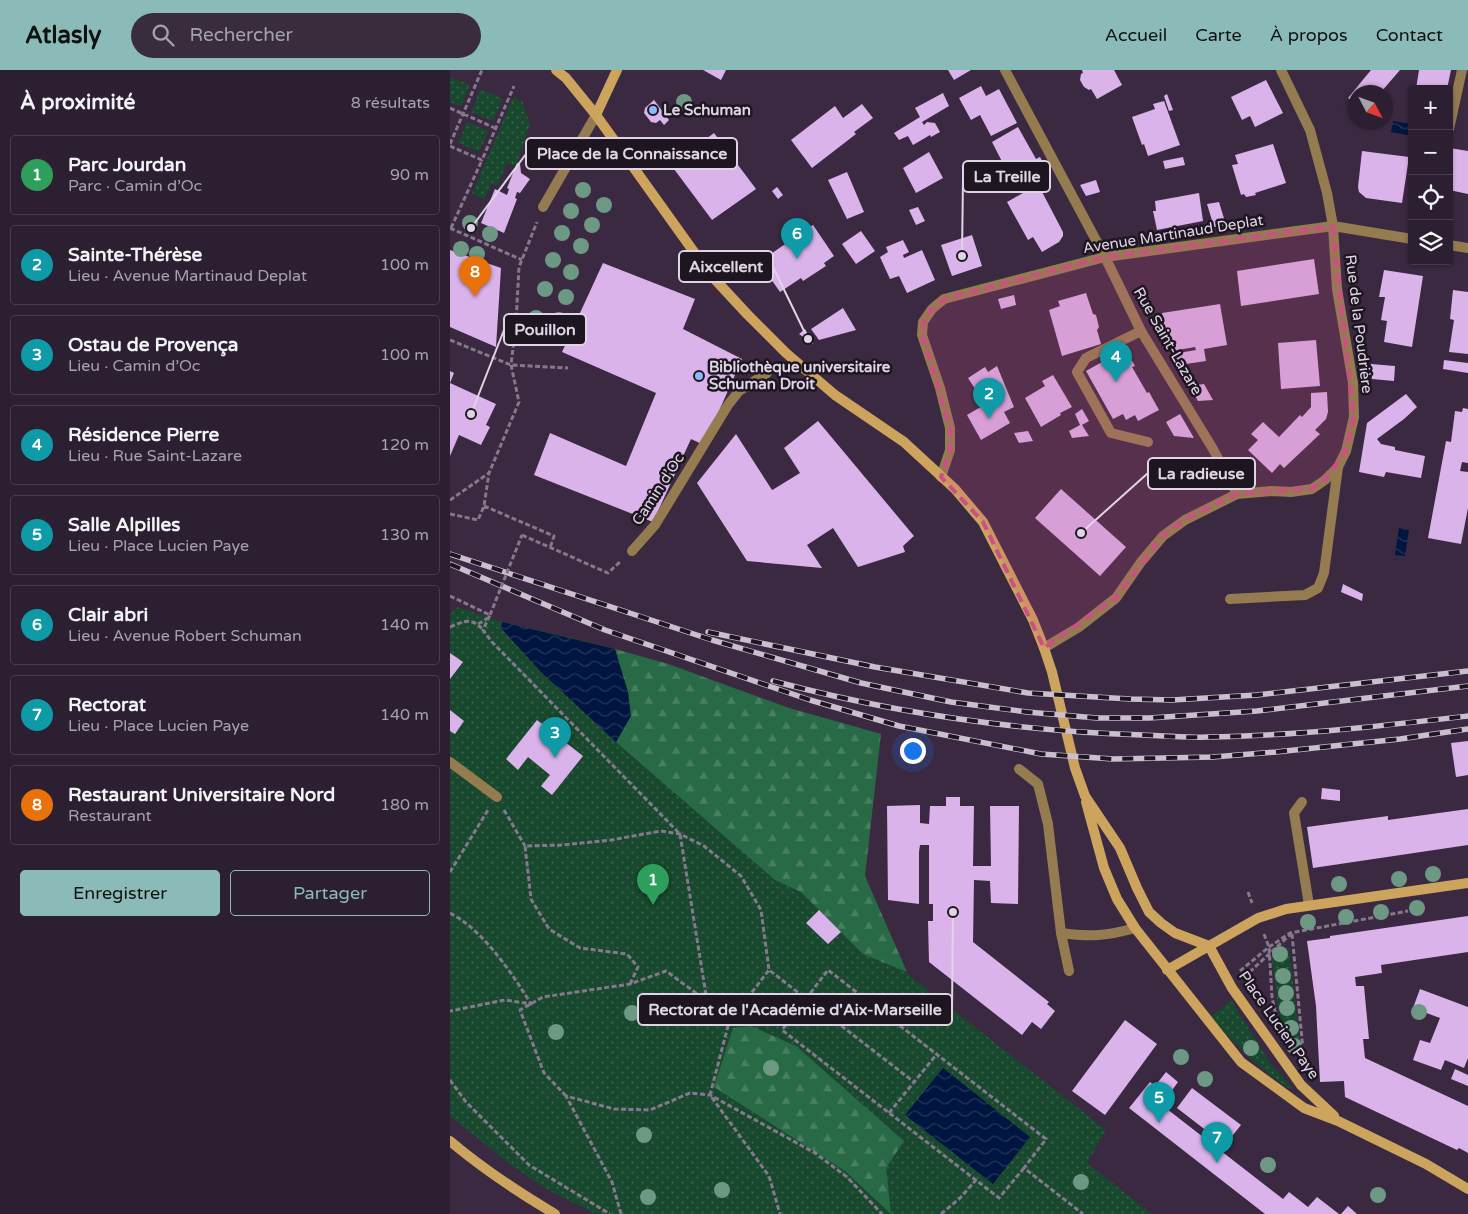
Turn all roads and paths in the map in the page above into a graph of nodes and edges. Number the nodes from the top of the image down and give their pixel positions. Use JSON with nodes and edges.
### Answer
{"nodes":[{"id":1,"x":482,"y":70,"type":"edge"},
{"id":2,"x":556,"y":70,"type":"edge"},
{"id":3,"x":617,"y":70,"type":"edge"},
{"id":4,"x":1005,"y":70,"type":"edge"},
{"id":5,"x":1281,"y":70,"type":"edge"},
{"id":6,"x":1462,"y":70,"type":"edge"},
{"id":7,"x":568,"y":74,"type":"edge"},
{"id":8,"x":514,"y":86,"type":"dead end"},
{"id":9,"x":450,"y":108,"type":"edge"},
{"id":10,"x":1453,"y":111,"type":"edge"},
{"id":11,"x":463,"y":114,"type":"junction"},
{"id":12,"x":596,"y":115,"type":"junction"},
{"id":13,"x":495,"y":128,"type":"junction"},
{"id":14,"x":450,"y":145,"type":"edge"},
{"id":15,"x":482,"y":160,"type":"junction"},
{"id":16,"x":543,"y":207,"type":"joint"},
{"id":17,"x":1333,"y":226,"type":"junction"},
{"id":18,"x":450,"y":228,"type":"edge"},
{"id":19,"x":1408,"y":238,"type":"edge"},
{"id":20,"x":1453,"y":246,"type":"edge"},
{"id":21,"x":1468,"y":248,"type":"edge"},
{"id":22,"x":1105,"y":257,"type":"junction"},
{"id":23,"x":522,"y":260,"type":"junction"},
{"id":24,"x":1141,"y":331,"type":"junction"},
{"id":25,"x":450,"y":340,"type":"edge"},
{"id":26,"x":511,"y":365,"type":"junction"},
{"id":27,"x":568,"y":368,"type":"dead end"},
{"id":28,"x":766,"y":373,"type":"dead end"},
{"id":29,"x":1148,"y":442,"type":"dead end"},
{"id":30,"x":1338,"y":467,"type":"junction"},
{"id":31,"x":489,"y":473,"type":"junction"},
{"id":32,"x":941,"y":476,"type":"junction"},
{"id":33,"x":1237,"y":494,"type":"junction"},
{"id":34,"x":450,"y":500,"type":"edge"},
{"id":35,"x":484,"y":506,"type":"junction"},
{"id":36,"x":450,"y":514,"type":"edge"},
{"id":37,"x":550,"y":548,"type":"junction"},
{"id":38,"x":632,"y":552,"type":"joint"},
{"id":39,"x":450,"y":596,"type":"edge"},
{"id":40,"x":1230,"y":599,"type":"dead end"},
{"id":41,"x":490,"y":616,"type":"junction"},
{"id":42,"x":478,"y":624,"type":"junction"},
{"id":43,"x":450,"y":627,"type":"edge"},
{"id":44,"x":483,"y":630,"type":"junction"},
{"id":45,"x":1044,"y":648,"type":"junction"},
{"id":46,"x":450,"y":762,"type":"edge"},
{"id":47,"x":1019,"y":769,"type":"dead end"},
{"id":48,"x":1085,"y":796,"type":"junction"},
{"id":49,"x":497,"y":797,"type":"junction"},
{"id":50,"x":1302,"y":802,"type":"dead end"},
{"id":51,"x":680,"y":834,"type":"junction"},
{"id":52,"x":525,"y":846,"type":"junction"},
{"id":53,"x":450,"y":872,"type":"edge"},
{"id":54,"x":1468,"y":883,"type":"edge"},
{"id":55,"x":1248,"y":892,"type":"dead end"},
{"id":56,"x":1309,"y":905,"type":"junction"},
{"id":57,"x":1412,"y":910,"type":"dead end"},
{"id":58,"x":450,"y":913,"type":"edge"},
{"id":59,"x":1258,"y":918,"type":"junction"},
{"id":60,"x":1135,"y":928,"type":"junction"},
{"id":61,"x":1061,"y":933,"type":"junction"},
{"id":62,"x":1209,"y":946,"type":"junction"},
{"id":63,"x":1269,"y":947,"type":"junction"},
{"id":64,"x":1270,"y":954,"type":"junction"},
{"id":65,"x":769,"y":970,"type":"junction"},
{"id":66,"x":1167,"y":970,"type":"junction"},
{"id":67,"x":1243,"y":970,"type":"dead end"},
{"id":68,"x":1069,"y":972,"type":"dead end"},
{"id":69,"x":630,"y":984,"type":"junction"},
{"id":70,"x":1232,"y":988,"type":"junction"},
{"id":71,"x":806,"y":999,"type":"junction"},
{"id":72,"x":707,"y":1001,"type":"junction"},
{"id":73,"x":531,"y":1004,"type":"junction"},
{"id":74,"x":450,"y":1011,"type":"edge"},
{"id":75,"x":729,"y":1022,"type":"junction"},
{"id":76,"x":1278,"y":1028,"type":"dead end"},
{"id":77,"x":936,"y":1054,"type":"junction"},
{"id":78,"x":1305,"y":1063,"type":"dead end"},
{"id":79,"x":450,"y":1080,"type":"edge"},
{"id":80,"x":914,"y":1082,"type":"junction"},
{"id":81,"x":710,"y":1095,"type":"junction"},
{"id":82,"x":566,"y":1096,"type":"junction"},
{"id":83,"x":889,"y":1113,"type":"junction"},
{"id":84,"x":1338,"y":1121,"type":"junction"},
{"id":85,"x":450,"y":1141,"type":"edge"},
{"id":86,"x":1024,"y":1168,"type":"junction"},
{"id":87,"x":976,"y":1180,"type":"junction"},
{"id":88,"x":1468,"y":1189,"type":"edge"},
{"id":89,"x":555,"y":1214,"type":"edge"},
{"id":90,"x":610,"y":1214,"type":"edge"},
{"id":91,"x":621,"y":1214,"type":"edge"},
{"id":92,"x":780,"y":1214,"type":"edge"},
{"id":93,"x":882,"y":1214,"type":"edge"},
{"id":94,"x":941,"y":1214,"type":"edge"},
{"id":95,"x":1084,"y":1214,"type":"edge"}],
"edges":[{"from":1,"to":11,"type":"path"},
{"from":2,"to":7,"type":"street"},
{"from":3,"to":12,"type":"street"},
{"from":4,"to":22,"type":"street","name":"Rue Saint-Lazare"},
{"from":5,"to":17,"type":"street","name":"Rue de la Poudrière"},
{"from":6,"to":10,"type":"street"},
{"from":7,"to":12,"type":"street"},
{"from":8,"to":13,"type":"path"},
{"from":9,"to":11,"type":"path"},
{"from":11,"to":13,"type":"path"},
{"from":11,"to":14,"type":"path"},
{"from":12,"to":16,"type":"street"},
{"from":12,"to":32,"type":"street"},
{"from":13,"to":15,"type":"path"},
{"from":14,"to":15,"type":"path"},
{"from":15,"to":18,"type":"path"},
{"from":16,"to":23,"type":"path"},
{"from":17,"to":19,"type":"street","name":"Avenue Martinaud Deplat"},
{"from":17,"to":22,"type":"street","name":"Avenue Martinaud Deplat"},
{"from":17,"to":30,"type":"street","name":"Rue de la Poudrière"},
{"from":18,"to":23,"type":"path"},
{"from":20,"to":21,"type":"street"},
{"from":22,"to":24,"type":"street","name":"Rue Saint-Lazare"},
{"from":22,"to":32,"type":"street","name":"Avenue Martinaud Deplat"},
{"from":23,"to":26,"type":"path"},
{"from":24,"to":29,"type":"street"},
{"from":24,"to":33,"type":"street","name":"Rue Saint-Lazare"},
{"from":25,"to":26,"type":"path"},
{"from":26,"to":27,"type":"path"},
{"from":26,"to":31,"type":"path"},
{"from":28,"to":38,"type":"street","name":"Camin d’Oc"},
{"from":30,"to":33,"type":"street","name":"Rue de la Poudrière"},
{"from":30,"to":40,"type":"street"},
{"from":31,"to":34,"type":"path"},
{"from":31,"to":35,"type":"path"},
{"from":32,"to":45,"type":"street"},
{"from":33,"to":45,"type":"street","name":"Rue de la Poudrière"},
{"from":35,"to":36,"type":"path"},
{"from":35,"to":37,"type":"path"},
{"from":37,"to":38,"type":"path"},
{"from":37,"to":41,"type":"path","bridge":true},
{"from":39,"to":41,"type":"path"},
{"from":41,"to":42,"type":"path"},
{"from":41,"to":44,"type":"path"},
{"from":42,"to":43,"type":"path"},
{"from":42,"to":44,"type":"path"},
{"from":44,"to":51,"type":"path"},
{"from":45,"to":48,"type":"street"},
{"from":46,"to":49,"type":"street"},
{"from":47,"to":61,"type":"street"},
{"from":48,"to":60,"type":"street"},
{"from":48,"to":62,"type":"street"},
{"from":49,"to":52,"type":"path"},
{"from":49,"to":53,"type":"path"},
{"from":50,"to":56,"type":"street"},
{"from":51,"to":52,"type":"path"},
{"from":51,"to":65,"type":"path"},
{"from":51,"to":72,"type":"path"},
{"from":52,"to":69,"type":"path"},
{"from":54,"to":56,"type":"street"},
{"from":55,"to":59,"type":"path"},
{"from":56,"to":59,"type":"street"},
{"from":57,"to":63,"type":"path"},
{"from":58,"to":73,"type":"path"},
{"from":59,"to":62,"type":"street"},
{"from":59,"to":63,"type":"path"},
{"from":60,"to":61,"type":"street"},
{"from":60,"to":66,"type":"street"},
{"from":61,"to":68,"type":"street"},
{"from":62,"to":66,"type":"street"},
{"from":62,"to":70,"type":"street","name":"Place Lucien Paye"},
{"from":63,"to":64,"type":"path"},
{"from":63,"to":67,"type":"path"},
{"from":64,"to":70,"type":"path"},
{"from":64,"to":76,"type":"path"},
{"from":64,"to":78,"type":"path"},
{"from":65,"to":71,"type":"path"},
{"from":65,"to":75,"type":"path"},
{"from":66,"to":84,"type":"street"},
{"from":69,"to":72,"type":"path"},
{"from":69,"to":73,"type":"path"},
{"from":70,"to":84,"type":"street","name":"Place Lucien Paye"},
{"from":71,"to":77,"type":"path"},
{"from":71,"to":80,"type":"path"},
{"from":71,"to":83,"type":"path"},
{"from":72,"to":75,"type":"path"},
{"from":73,"to":74,"type":"path"},
{"from":73,"to":82,"type":"path"},
{"from":75,"to":81,"type":"path"},
{"from":77,"to":80,"type":"path"},
{"from":77,"to":86,"type":"path"},
{"from":79,"to":90,"type":"path"},
{"from":80,"to":83,"type":"path"},
{"from":81,"to":82,"type":"path"},
{"from":81,"to":92,"type":"path"},
{"from":81,"to":93,"type":"path"},
{"from":82,"to":91,"type":"path"},
{"from":83,"to":87,"type":"path"},
{"from":84,"to":88,"type":"street"},
{"from":85,"to":89,"type":"street"},
{"from":86,"to":87,"type":"path"},
{"from":86,"to":95,"type":"path"},
{"from":87,"to":94,"type":"path"}]}
